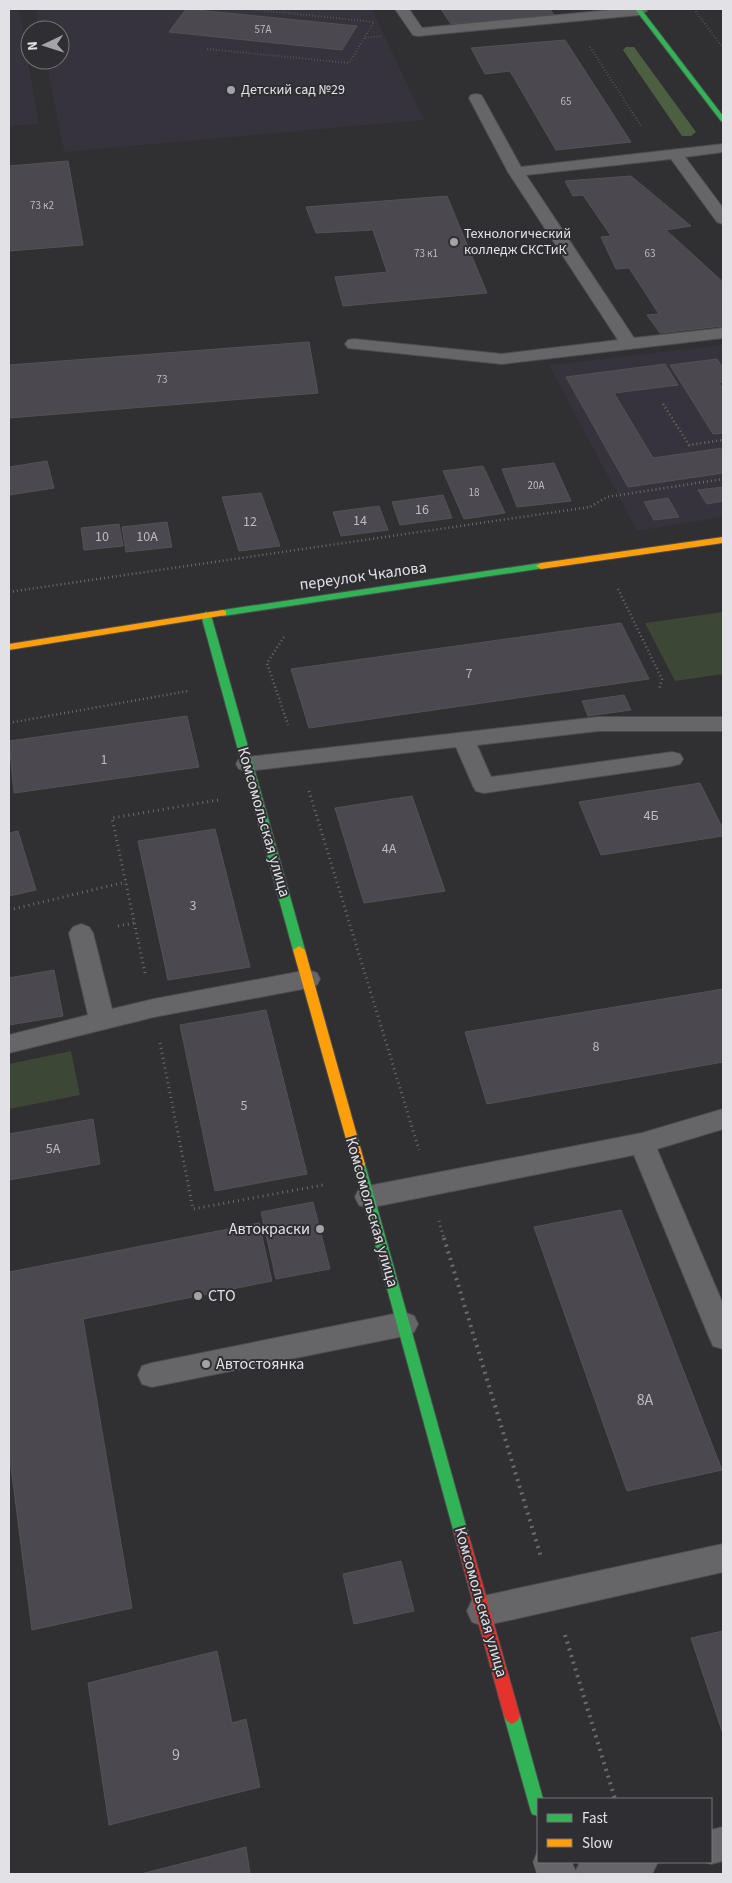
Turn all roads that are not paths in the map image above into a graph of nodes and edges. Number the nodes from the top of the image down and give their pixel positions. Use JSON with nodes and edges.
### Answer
{"nodes":[{"id":1,"x":402,"y":9,"type":"edge"},
{"id":2,"x":639,"y":10,"type":"edge"},
{"id":3,"x":476,"y":98,"type":"dead end"},
{"id":4,"x":723,"y":120,"type":"edge"},
{"id":5,"x":723,"y":148,"type":"edge"},
{"id":6,"x":675,"y":154,"type":"junction"},
{"id":7,"x":516,"y":172,"type":"junction"},
{"id":8,"x":723,"y":219,"type":"edge"},
{"id":9,"x":723,"y":333,"type":"edge"},
{"id":10,"x":354,"y":344,"type":"dead end"},
{"id":11,"x":630,"y":345,"type":"junction"},
{"id":12,"x":723,"y":540,"type":"edge"},
{"id":13,"x":206,"y":615,"type":"junction"},
{"id":14,"x":9,"y":647,"type":"edge"},
{"id":15,"x":723,"y":724,"type":"edge"},
{"id":16,"x":464,"y":740,"type":"junction"},
{"id":17,"x":672,"y":759,"type":"dead end"},
{"id":18,"x":248,"y":764,"type":"junction"},
{"id":19,"x":81,"y":933,"type":"dead end"},
{"id":20,"x":308,"y":979,"type":"junction"},
{"id":21,"x":102,"y":1020,"type":"junction"},
{"id":22,"x":9,"y":1044,"type":"edge"},
{"id":23,"x":723,"y":1119,"type":"edge"},
{"id":24,"x":642,"y":1143,"type":"junction"},
{"id":25,"x":368,"y":1197,"type":"junction"},
{"id":26,"x":404,"y":1324,"type":"junction"},
{"id":27,"x":723,"y":1337,"type":"edge"},
{"id":28,"x":152,"y":1375,"type":"dead end"},
{"id":29,"x":723,"y":1558,"type":"edge"},
{"id":30,"x":484,"y":1611,"type":"junction"},
{"id":31,"x":537,"y":1804,"type":"edge"},
{"id":32,"x":637,"y":1863,"type":"edge"},
{"id":33,"x":591,"y":1874,"type":"edge"}],
"edges":[{"from":1,"to":2,"type":"lane"},
{"from":2,"to":4,"type":"street"},
{"from":3,"to":7,"type":"lane"},
{"from":5,"to":6,"type":"lane"},
{"from":6,"to":7,"type":"lane"},
{"from":6,"to":8,"type":"lane"},
{"from":7,"to":11,"type":"lane"},
{"from":9,"to":11,"type":"lane"},
{"from":10,"to":11,"type":"lane"},
{"from":12,"to":13,"type":"street","name":"переулок Чкалова"},
{"from":13,"to":14,"type":"street","name":"переулок Чкалова"},
{"from":13,"to":18,"type":"street","name":"Комсомольская улица"},
{"from":15,"to":16,"type":"lane"},
{"from":16,"to":17,"type":"lane"},
{"from":16,"to":18,"type":"lane"},
{"from":18,"to":20,"type":"street","name":"Комсомольская улица"},
{"from":19,"to":21,"type":"lane"},
{"from":20,"to":21,"type":"lane"},
{"from":20,"to":25,"type":"street","name":"Комсомольская улица"},
{"from":21,"to":22,"type":"lane"},
{"from":23,"to":24,"type":"lane"},
{"from":24,"to":25,"type":"lane"},
{"from":24,"to":27,"type":"lane"},
{"from":25,"to":26,"type":"street","name":"Комсомольская улица"},
{"from":26,"to":28,"type":"lane"},
{"from":26,"to":30,"type":"street","name":"Комсомольская улица"},
{"from":29,"to":30,"type":"lane"},
{"from":30,"to":31,"type":"street","name":"Комсомольская улица"},
{"from":32,"to":33,"type":"lane"}]}
